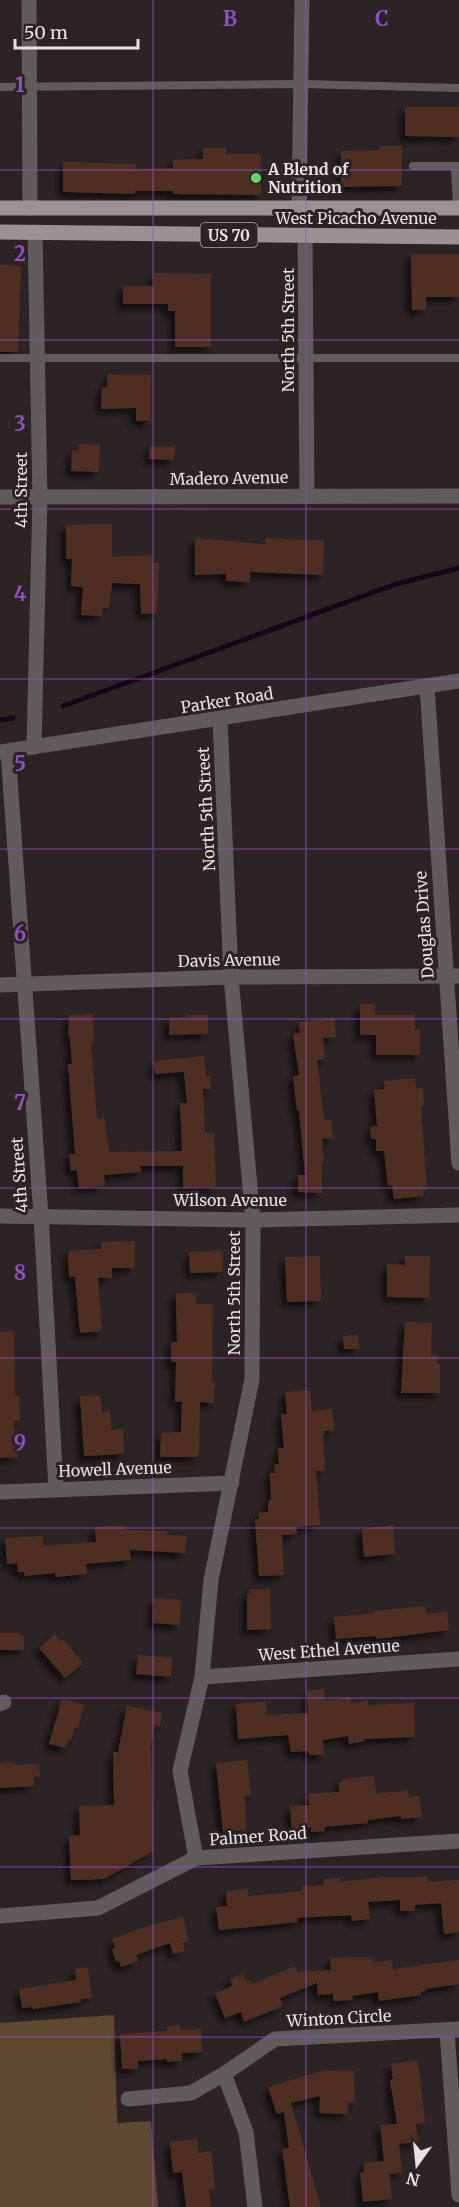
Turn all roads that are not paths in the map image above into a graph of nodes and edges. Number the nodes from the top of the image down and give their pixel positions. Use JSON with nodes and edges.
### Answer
{"nodes":[{"id":1,"x":30,"y":0,"type":"edge"},
{"id":2,"x":302,"y":0,"type":"edge"},
{"id":3,"x":301,"y":84,"type":"junction"},
{"id":4,"x":0,"y":87,"type":"edge"},
{"id":5,"x":30,"y":87,"type":"junction"},
{"id":6,"x":459,"y":88,"type":"edge"},
{"id":7,"x":413,"y":166,"type":"dead end"},
{"id":8,"x":457,"y":166,"type":"edge"},
{"id":9,"x":0,"y":208,"type":"edge"},
{"id":10,"x":30,"y":208,"type":"junction"},
{"id":11,"x":299,"y":208,"type":"junction"},
{"id":12,"x":458,"y":208,"type":"edge"},
{"id":13,"x":0,"y":232,"type":"edge"},
{"id":14,"x":35,"y":232,"type":"junction"},
{"id":15,"x":305,"y":237,"type":"junction"},
{"id":16,"x":459,"y":237,"type":"edge"},
{"id":17,"x":0,"y":358,"type":"edge"},
{"id":18,"x":37,"y":358,"type":"junction"},
{"id":19,"x":306,"y":358,"type":"junction"},
{"id":20,"x":459,"y":358,"type":"edge"},
{"id":21,"x":307,"y":495,"type":"junction"},
{"id":22,"x":459,"y":496,"type":"edge"},
{"id":23,"x":0,"y":497,"type":"edge"},
{"id":24,"x":40,"y":498,"type":"junction"},
{"id":25,"x":459,"y":681,"type":"edge"},
{"id":26,"x":427,"y":686,"type":"junction"},
{"id":27,"x":220,"y":720,"type":"junction"},
{"id":28,"x":34,"y":747,"type":"junction"},
{"id":29,"x":4,"y":752,"type":"edge"},
{"id":30,"x":452,"y":976,"type":"edge"},
{"id":31,"x":231,"y":977,"type":"junction"},
{"id":32,"x":0,"y":985,"type":"edge"},
{"id":33,"x":23,"y":985,"type":"junction"},
{"id":34,"x":459,"y":1163,"type":"edge"},
{"id":35,"x":459,"y":1215,"type":"edge"},
{"id":36,"x":0,"y":1216,"type":"edge"},
{"id":37,"x":41,"y":1216,"type":"junction"},
{"id":38,"x":253,"y":1220,"type":"junction"},
{"id":39,"x":232,"y":1483,"type":"junction"},
{"id":40,"x":56,"y":1489,"type":"junction"},
{"id":41,"x":0,"y":1492,"type":"edge"},
{"id":42,"x":459,"y":1659,"type":"edge"},
{"id":43,"x":202,"y":1677,"type":"junction"},
{"id":44,"x":459,"y":1841,"type":"edge"},
{"id":45,"x":196,"y":1858,"type":"junction"},
{"id":46,"x":0,"y":1916,"type":"edge"},
{"id":47,"x":453,"y":2030,"type":"edge"},
{"id":48,"x":224,"y":2074,"type":"junction"},
{"id":49,"x":128,"y":2099,"type":"dead end"},
{"id":50,"x":459,"y":2194,"type":"edge"},
{"id":51,"x":255,"y":2207,"type":"edge"}],
"edges":[{"from":1,"to":5,"type":"street"},
{"from":2,"to":3,"type":"street"},
{"from":3,"to":5,"type":"lane"},
{"from":3,"to":6,"type":"lane"},
{"from":3,"to":11,"type":"street"},
{"from":4,"to":5,"type":"lane"},
{"from":5,"to":10,"type":"street"},
{"from":7,"to":8,"type":"lane"},
{"from":8,"to":12,"type":"lane"},
{"from":9,"to":10,"type":"main road","name":"West Picacho Avenue","number":"US 70"},
{"from":10,"to":11,"type":"main road","name":"West Picacho Avenue","number":"US 70"},
{"from":11,"to":12,"type":"main road","name":"West Picacho Avenue","number":"US 70"},
{"from":13,"to":14,"type":"main road","name":"West Picacho Avenue","number":"US 70"},
{"from":14,"to":15,"type":"main road","name":"West Picacho Avenue","number":"US 70"},
{"from":14,"to":18,"type":"street","name":"4th Street"},
{"from":15,"to":16,"type":"main road","name":"West Picacho Avenue","number":"US 70"},
{"from":15,"to":19,"type":"street","name":"North 5th Street"},
{"from":17,"to":18,"type":"lane"},
{"from":18,"to":19,"type":"lane"},
{"from":18,"to":24,"type":"street","name":"4th Street"},
{"from":19,"to":20,"type":"lane"},
{"from":19,"to":21,"type":"street","name":"North 5th Street"},
{"from":21,"to":22,"type":"street","name":"Madero Avenue"},
{"from":21,"to":24,"type":"street","name":"Madero Avenue"},
{"from":23,"to":24,"type":"street","name":"Madero Avenue"},
{"from":24,"to":28,"type":"street","name":"4th Street"},
{"from":25,"to":26,"type":"street","name":"Parker Road"},
{"from":26,"to":27,"type":"street","name":"Parker Road"},
{"from":26,"to":30,"type":"street","name":"Douglas Drive"},
{"from":27,"to":28,"type":"street","name":"Parker Road"},
{"from":27,"to":31,"type":"street","name":"North 5th Street"},
{"from":28,"to":29,"type":"street","name":"Parker Road"},
{"from":29,"to":33,"type":"street","name":"4th Street"},
{"from":30,"to":31,"type":"street","name":"Davis Avenue"},
{"from":30,"to":34,"type":"street","name":"Douglas Drive"},
{"from":31,"to":33,"type":"street","name":"Davis Avenue"},
{"from":31,"to":38,"type":"street","name":"North 5th Street"},
{"from":32,"to":33,"type":"street","name":"Davis Avenue"},
{"from":33,"to":37,"type":"street","name":"4th Street"},
{"from":35,"to":38,"type":"street","name":"Wilson Avenue"},
{"from":36,"to":37,"type":"street","name":"Wilson Avenue"},
{"from":37,"to":38,"type":"street","name":"Wilson Avenue"},
{"from":37,"to":40,"type":"street","name":"4th Street"},
{"from":38,"to":39,"type":"street","name":"North 5th Street"},
{"from":39,"to":40,"type":"street","name":"Howell Avenue"},
{"from":39,"to":43,"type":"street","name":"North 5th Street"},
{"from":40,"to":41,"type":"street","name":"Howell Avenue"},
{"from":42,"to":43,"type":"street","name":"West Ethel Avenue"},
{"from":43,"to":45,"type":"street","name":"North 5th Street"},
{"from":44,"to":45,"type":"street","name":"Palmer Road"},
{"from":45,"to":46,"type":"street","name":"Palmer Road"},
{"from":47,"to":48,"type":"street","name":"Winton Circle"},
{"from":47,"to":50,"type":"street"},
{"from":48,"to":49,"type":"street","name":"Winton Circle"},
{"from":48,"to":51,"type":"street"}]}
